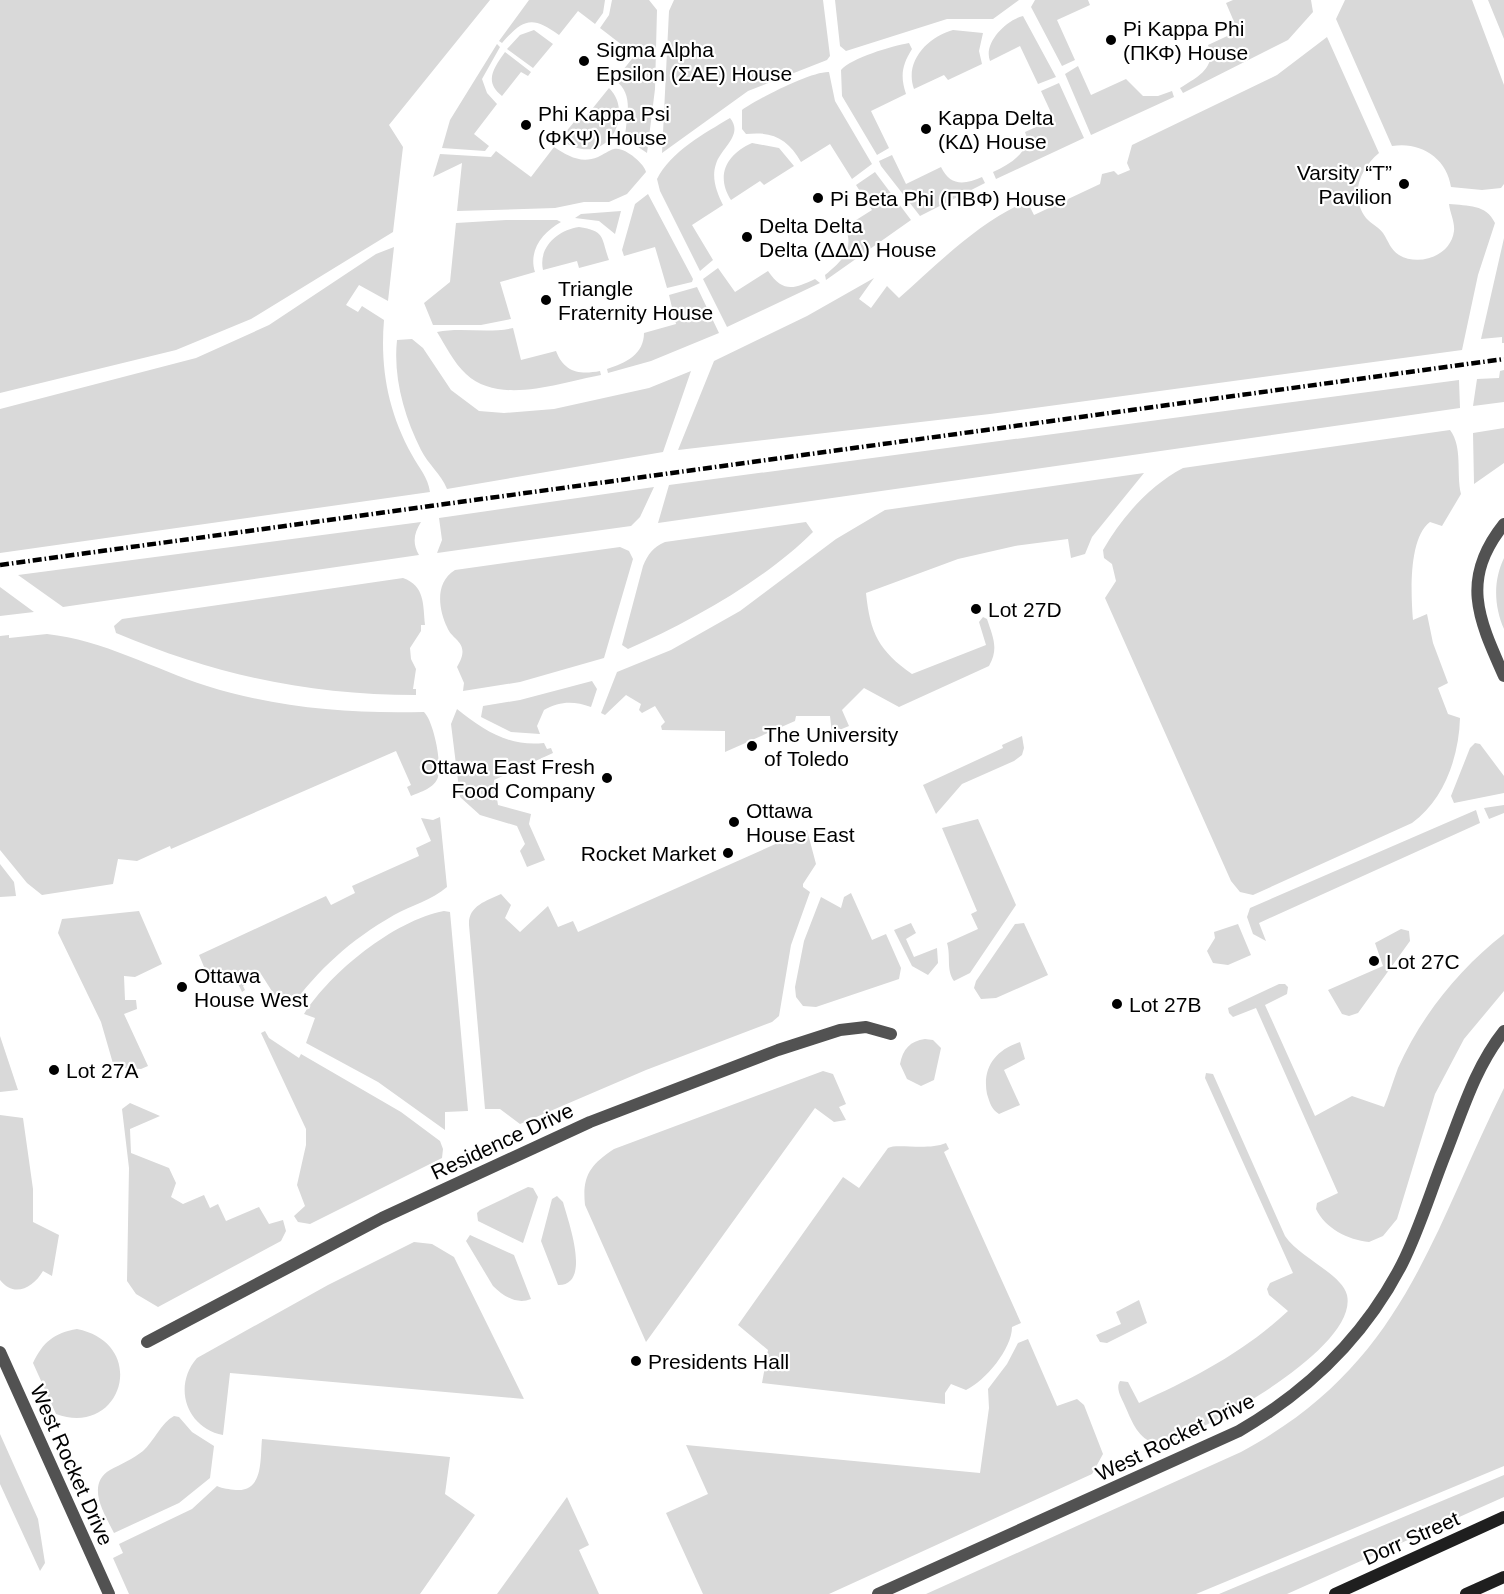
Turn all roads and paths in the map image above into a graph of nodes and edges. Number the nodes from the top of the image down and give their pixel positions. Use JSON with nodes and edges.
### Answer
{"nodes":[{"id":1,"x":1504,"y":524,"type":"edge"},
{"id":2,"x":1504,"y":676,"type":"edge"},
{"id":3,"x":1504,"y":1031,"type":"edge"},
{"id":4,"x":891,"y":1034,"type":"dead end"},
{"id":5,"x":147,"y":1342,"type":"dead end"},
{"id":6,"x":0,"y":1352,"type":"edge"},
{"id":7,"x":1504,"y":1517,"type":"edge"},
{"id":8,"x":1504,"y":1577,"type":"edge"},
{"id":9,"x":109,"y":1594,"type":"edge"},
{"id":10,"x":878,"y":1594,"type":"edge"},
{"id":11,"x":1335,"y":1594,"type":"edge"},
{"id":12,"x":1466,"y":1594,"type":"edge"}],
"edges":[{"from":1,"to":2,"type":"street"},
{"from":3,"to":10,"type":"street","name":"West Rocket Drive"},
{"from":4,"to":5,"type":"street","name":"Residence Drive"},
{"from":6,"to":9,"type":"street","name":"West Rocket Drive"},
{"from":7,"to":11,"type":"main road","name":"Dorr Street"},
{"from":8,"to":12,"type":"main road"}]}
